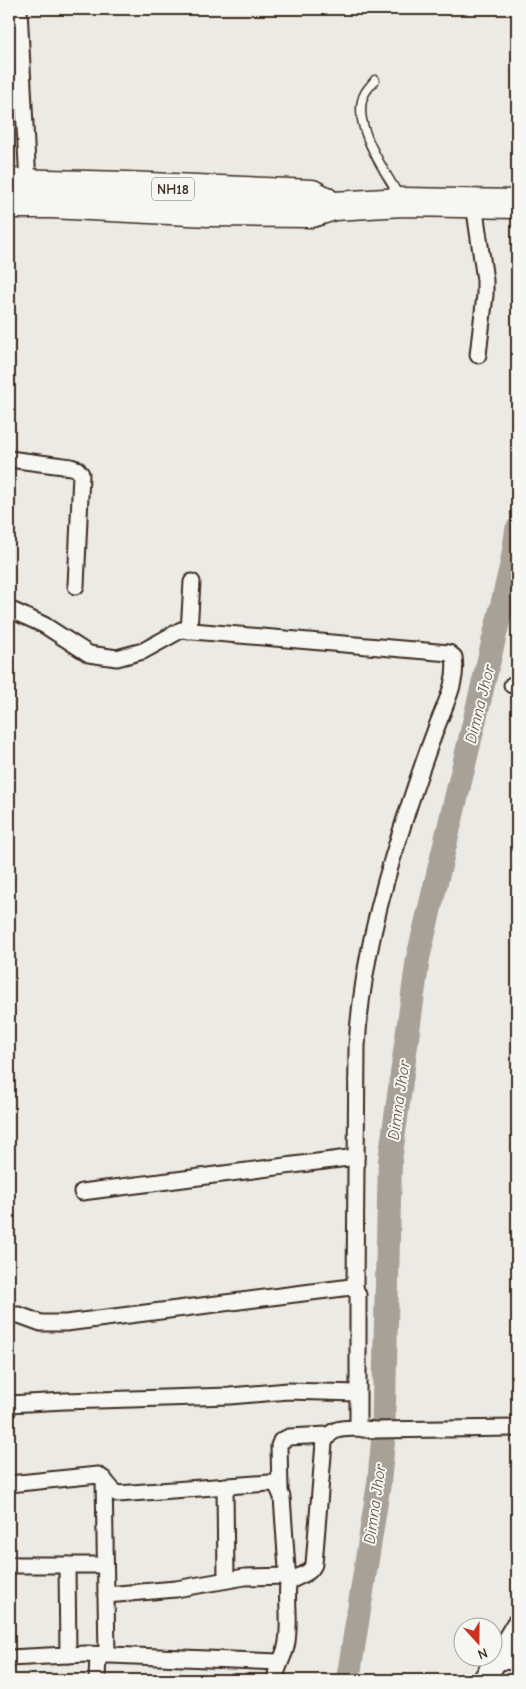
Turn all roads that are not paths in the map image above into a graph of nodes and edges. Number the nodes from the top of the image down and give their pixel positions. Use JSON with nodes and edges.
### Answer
{"nodes":[{"id":1,"x":19,"y":9,"type":"edge"},
{"id":2,"x":375,"y":80,"type":"dead end"},
{"id":3,"x":18,"y":183,"type":"edge"},
{"id":4,"x":402,"y":202,"type":"junction"},
{"id":5,"x":9,"y":204,"type":"edge"},
{"id":6,"x":474,"y":204,"type":"junction"},
{"id":7,"x":511,"y":204,"type":"edge"},
{"id":8,"x":334,"y":206,"type":"junction"},
{"id":9,"x":478,"y":355,"type":"dead end"},
{"id":10,"x":9,"y":459,"type":"edge"},
{"id":11,"x":192,"y":582,"type":"dead end"},
{"id":12,"x":76,"y":586,"type":"dead end"},
{"id":13,"x":9,"y":609,"type":"edge"},
{"id":14,"x":189,"y":631,"type":"junction"},
{"id":15,"x":356,"y":1157,"type":"junction"},
{"id":16,"x":82,"y":1192,"type":"dead end"},
{"id":17,"x":355,"y":1288,"type":"junction"},
{"id":18,"x":9,"y":1315,"type":"edge"},
{"id":19,"x":358,"y":1393,"type":"junction"},
{"id":20,"x":9,"y":1404,"type":"edge"},
{"id":21,"x":517,"y":1428,"type":"edge"},
{"id":22,"x":368,"y":1429,"type":"junction"},
{"id":23,"x":327,"y":1435,"type":"junction"},
{"id":24,"x":104,"y":1478,"type":"junction"},
{"id":25,"x":9,"y":1484,"type":"edge"},
{"id":26,"x":225,"y":1486,"type":"junction"},
{"id":27,"x":280,"y":1490,"type":"junction"},
{"id":28,"x":9,"y":1565,"type":"edge"},
{"id":29,"x":67,"y":1565,"type":"junction"},
{"id":30,"x":105,"y":1565,"type":"junction"},
{"id":31,"x":226,"y":1580,"type":"junction"},
{"id":32,"x":288,"y":1580,"type":"junction"},
{"id":33,"x":106,"y":1595,"type":"junction"},
{"id":34,"x":517,"y":1625,"type":"edge"},
{"id":35,"x":504,"y":1647,"type":"edge"},
{"id":36,"x":68,"y":1655,"type":"junction"},
{"id":37,"x":102,"y":1655,"type":"junction"},
{"id":38,"x":9,"y":1658,"type":"edge"},
{"id":39,"x":517,"y":1661,"type":"edge"},
{"id":40,"x":279,"y":1662,"type":"junction"},
{"id":41,"x":504,"y":1662,"type":"edge"},
{"id":42,"x":493,"y":1666,"type":"edge"},
{"id":43,"x":97,"y":1680,"type":"edge"},
{"id":44,"x":275,"y":1680,"type":"edge"},
{"id":45,"x":484,"y":1680,"type":"edge"}],
"edges":[{"from":1,"to":3,"type":"street"},
{"from":2,"to":4,"type":"lane"},
{"from":3,"to":8,"type":"highway","number":"NH18"},
{"from":4,"to":6,"type":"highway","number":"NH18"},
{"from":4,"to":8,"type":"highway","number":"NH18"},
{"from":5,"to":8,"type":"highway","number":"NH18"},
{"from":6,"to":7,"type":"highway","number":"NH18"},
{"from":6,"to":9,"type":"street"},
{"from":10,"to":12,"type":"street"},
{"from":11,"to":14,"type":"street"},
{"from":13,"to":14,"type":"street"},
{"from":14,"to":15,"type":"street"},
{"from":15,"to":16,"type":"street"},
{"from":15,"to":17,"type":"street"},
{"from":17,"to":18,"type":"street"},
{"from":17,"to":19,"type":"street"},
{"from":19,"to":20,"type":"street"},
{"from":19,"to":22,"type":"street"},
{"from":21,"to":22,"type":"street"},
{"from":22,"to":23,"type":"street"},
{"from":23,"to":27,"type":"street"},
{"from":23,"to":32,"type":"street"},
{"from":24,"to":25,"type":"street"},
{"from":24,"to":26,"type":"street"},
{"from":24,"to":30,"type":"street"},
{"from":26,"to":27,"type":"street"},
{"from":26,"to":31,"type":"street"},
{"from":27,"to":32,"type":"street"},
{"from":28,"to":29,"type":"street"},
{"from":29,"to":30,"type":"street"},
{"from":29,"to":36,"type":"street"},
{"from":30,"to":33,"type":"street"},
{"from":31,"to":32,"type":"street"},
{"from":31,"to":33,"type":"street"},
{"from":32,"to":40,"type":"street"},
{"from":33,"to":37,"type":"street"},
{"from":34,"to":35,"type":"street"},
{"from":36,"to":37,"type":"street"},
{"from":36,"to":38,"type":"street"},
{"from":37,"to":40,"type":"street"},
{"from":37,"to":43,"type":"street"},
{"from":39,"to":41,"type":"street"},
{"from":40,"to":44,"type":"street"},
{"from":42,"to":45,"type":"street"}]}
